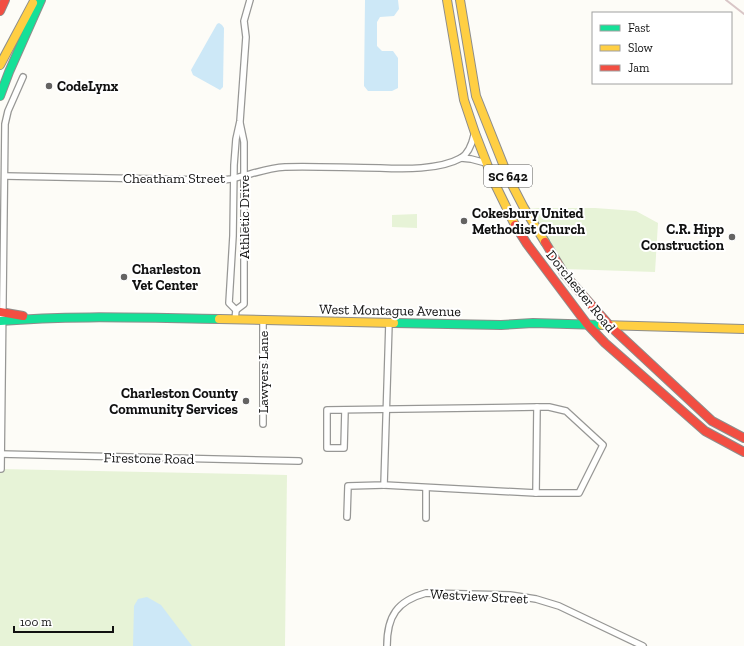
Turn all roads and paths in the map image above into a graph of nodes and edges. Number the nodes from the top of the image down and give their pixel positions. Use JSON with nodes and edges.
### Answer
{"nodes":[{"id":1,"x":5,"y":0,"type":"edge"},
{"id":2,"x":35,"y":0,"type":"edge"},
{"id":3,"x":41,"y":0,"type":"edge"},
{"id":4,"x":250,"y":0,"type":"edge"},
{"id":5,"x":447,"y":0,"type":"edge"},
{"id":6,"x":460,"y":0,"type":"edge"},
{"id":7,"x":0,"y":11,"type":"edge"},
{"id":8,"x":0,"y":65,"type":"edge"},
{"id":9,"x":23,"y":77,"type":"dead end"},
{"id":10,"x":0,"y":96,"type":"edge"},
{"id":11,"x":240,"y":121,"type":"junction"},
{"id":12,"x":475,"y":133,"type":"junction"},
{"id":13,"x":461,"y":158,"type":"junction"},
{"id":14,"x":486,"y":163,"type":"junction"},
{"id":15,"x":244,"y":175,"type":"junction"},
{"id":16,"x":5,"y":176,"type":"junction"},
{"id":17,"x":233,"y":178,"type":"junction"},
{"id":18,"x":236,"y":310,"type":"junction"},
{"id":19,"x":1,"y":317,"type":"edge"},
{"id":20,"x":235,"y":320,"type":"junction"},
{"id":21,"x":263,"y":320,"type":"junction"},
{"id":22,"x":389,"y":323,"type":"junction"},
{"id":23,"x":587,"y":324,"type":"junction"},
{"id":24,"x":610,"y":326,"type":"junction"},
{"id":25,"x":744,"y":329,"type":"edge"},
{"id":26,"x":537,"y":407,"type":"junction"},
{"id":27,"x":387,"y":408,"type":"junction"},
{"id":28,"x":345,"y":410,"type":"junction"},
{"id":29,"x":263,"y":424,"type":"dead end"},
{"id":30,"x":744,"y":438,"type":"edge"},
{"id":31,"x":744,"y":452,"type":"edge"},
{"id":32,"x":0,"y":454,"type":"edge"},
{"id":33,"x":299,"y":461,"type":"dead end"},
{"id":34,"x":1,"y":469,"type":"edge"},
{"id":35,"x":384,"y":485,"type":"junction"},
{"id":36,"x":426,"y":488,"type":"junction"},
{"id":37,"x":536,"y":493,"type":"junction"},
{"id":38,"x":347,"y":517,"type":"dead end"},
{"id":39,"x":426,"y":518,"type":"dead end"},
{"id":40,"x":387,"y":646,"type":"edge"},
{"id":41,"x":643,"y":646,"type":"edge"}],
"edges":[{"from":1,"to":7,"type":"main road"},
{"from":2,"to":8,"type":"main road"},
{"from":3,"to":10,"type":"main road"},
{"from":4,"to":11,"type":"street","name":"Athletic Drive"},
{"from":5,"to":12,"type":"main road","name":"Dorchester Road","number":"SC 642"},
{"from":6,"to":24,"type":"main road","name":"Dorchester Road","number":"SC 642"},
{"from":9,"to":16,"type":"street"},
{"from":11,"to":15,"type":"street","name":"Athletic Drive"},
{"from":11,"to":17,"type":"street","name":"Athletic Drive"},
{"from":12,"to":13,"type":"street"},
{"from":12,"to":14,"type":"main road","name":"Dorchester Road","number":"SC 642"},
{"from":13,"to":14,"type":"street","name":"Cheatham Street"},
{"from":13,"to":15,"type":"street","name":"Cheatham Street"},
{"from":14,"to":23,"type":"main road","name":"Dorchester Road","number":"SC 642"},
{"from":15,"to":17,"type":"street","name":"Cheatham Street"},
{"from":15,"to":18,"type":"street","name":"Athletic Drive"},
{"from":16,"to":17,"type":"street","name":"Cheatham Street"},
{"from":16,"to":19,"type":"street"},
{"from":17,"to":18,"type":"street","name":"Athletic Drive"},
{"from":18,"to":20,"type":"street","name":"Athletic Drive"},
{"from":19,"to":20,"type":"main road","name":"West Montague Avenue"},
{"from":19,"to":32,"type":"street"},
{"from":20,"to":21,"type":"main road","name":"West Montague Avenue"},
{"from":21,"to":22,"type":"main road","name":"West Montague Avenue"},
{"from":21,"to":29,"type":"street","name":"Lawyers Lane"},
{"from":22,"to":23,"type":"main road","name":"West Montague Avenue"},
{"from":22,"to":27,"type":"street"},
{"from":23,"to":24,"type":"main road","name":"West Montague Avenue"},
{"from":23,"to":31,"type":"main road","name":"Dorchester Road","number":"SC 642"},
{"from":24,"to":25,"type":"main road","name":"West Montague Avenue"},
{"from":24,"to":30,"type":"main road","name":"Dorchester Road","number":"SC 642"},
{"from":26,"to":27,"type":"street"},
{"from":26,"to":37,"type":"street"},
{"from":26,"to":37,"type":"street"},
{"from":27,"to":28,"type":"street"},
{"from":27,"to":35,"type":"street"},
{"from":28,"to":28,"type":"street"},
{"from":32,"to":33,"type":"street","name":"Firestone Road"},
{"from":32,"to":34,"type":"street"},
{"from":35,"to":36,"type":"street"},
{"from":35,"to":38,"type":"street"},
{"from":36,"to":37,"type":"street"},
{"from":36,"to":39,"type":"street"},
{"from":40,"to":41,"type":"street","name":"Westview Street"}]}
